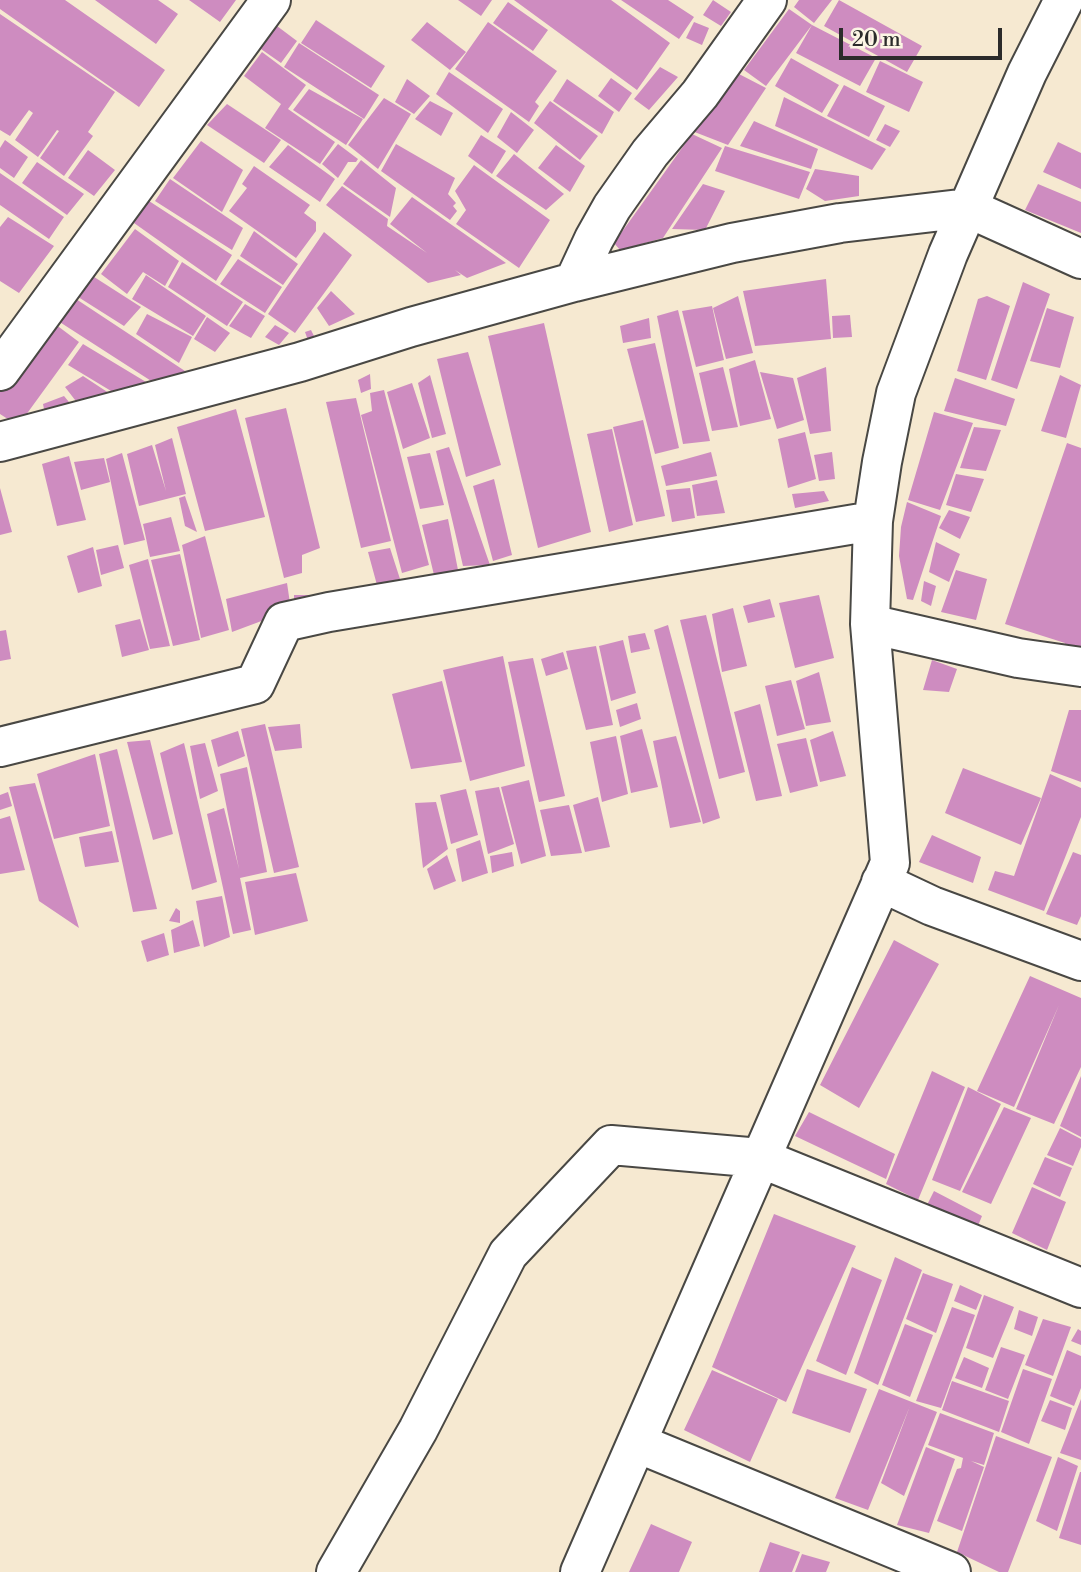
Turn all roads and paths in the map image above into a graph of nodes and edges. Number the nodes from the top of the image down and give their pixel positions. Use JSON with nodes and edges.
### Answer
{"nodes":[{"id":1,"x":271,"y":0,"type":"edge"},
{"id":2,"x":767,"y":0,"type":"edge"},
{"id":3,"x":1063,"y":0,"type":"edge"},
{"id":4,"x":968,"y":208,"type":"junction"},
{"id":5,"x":1081,"y":259,"type":"edge"},
{"id":6,"x":574,"y":282,"type":"junction"},
{"id":7,"x":0,"y":371,"type":"edge"},
{"id":8,"x":0,"y":442,"type":"edge"},
{"id":9,"x":873,"y":521,"type":"junction"},
{"id":10,"x":870,"y":624,"type":"junction"},
{"id":11,"x":1081,"y":667,"type":"edge"},
{"id":12,"x":0,"y":747,"type":"edge"},
{"id":13,"x":881,"y":881,"type":"junction"},
{"id":14,"x":1081,"y":961,"type":"edge"},
{"id":15,"x":760,"y":1158,"type":"junction"},
{"id":16,"x":1081,"y":1288,"type":"edge"},
{"id":17,"x":637,"y":1443,"type":"junction"},
{"id":18,"x":336,"y":1572,"type":"edge"},
{"id":19,"x":580,"y":1572,"type":"edge"},
{"id":20,"x":951,"y":1572,"type":"edge"}],
"edges":[{"from":1,"to":7,"type":"street"},
{"from":2,"to":6,"type":"street"},
{"from":3,"to":4,"type":"street"},
{"from":4,"to":5,"type":"street"},
{"from":4,"to":6,"type":"street"},
{"from":4,"to":9,"type":"street"},
{"from":6,"to":8,"type":"street"},
{"from":9,"to":10,"type":"street"},
{"from":9,"to":12,"type":"street"},
{"from":10,"to":11,"type":"street"},
{"from":10,"to":13,"type":"street"},
{"from":13,"to":14,"type":"street"},
{"from":13,"to":15,"type":"street"},
{"from":15,"to":16,"type":"street"},
{"from":15,"to":17,"type":"street"},
{"from":15,"to":18,"type":"street"},
{"from":17,"to":19,"type":"street"},
{"from":17,"to":20,"type":"street"}]}
